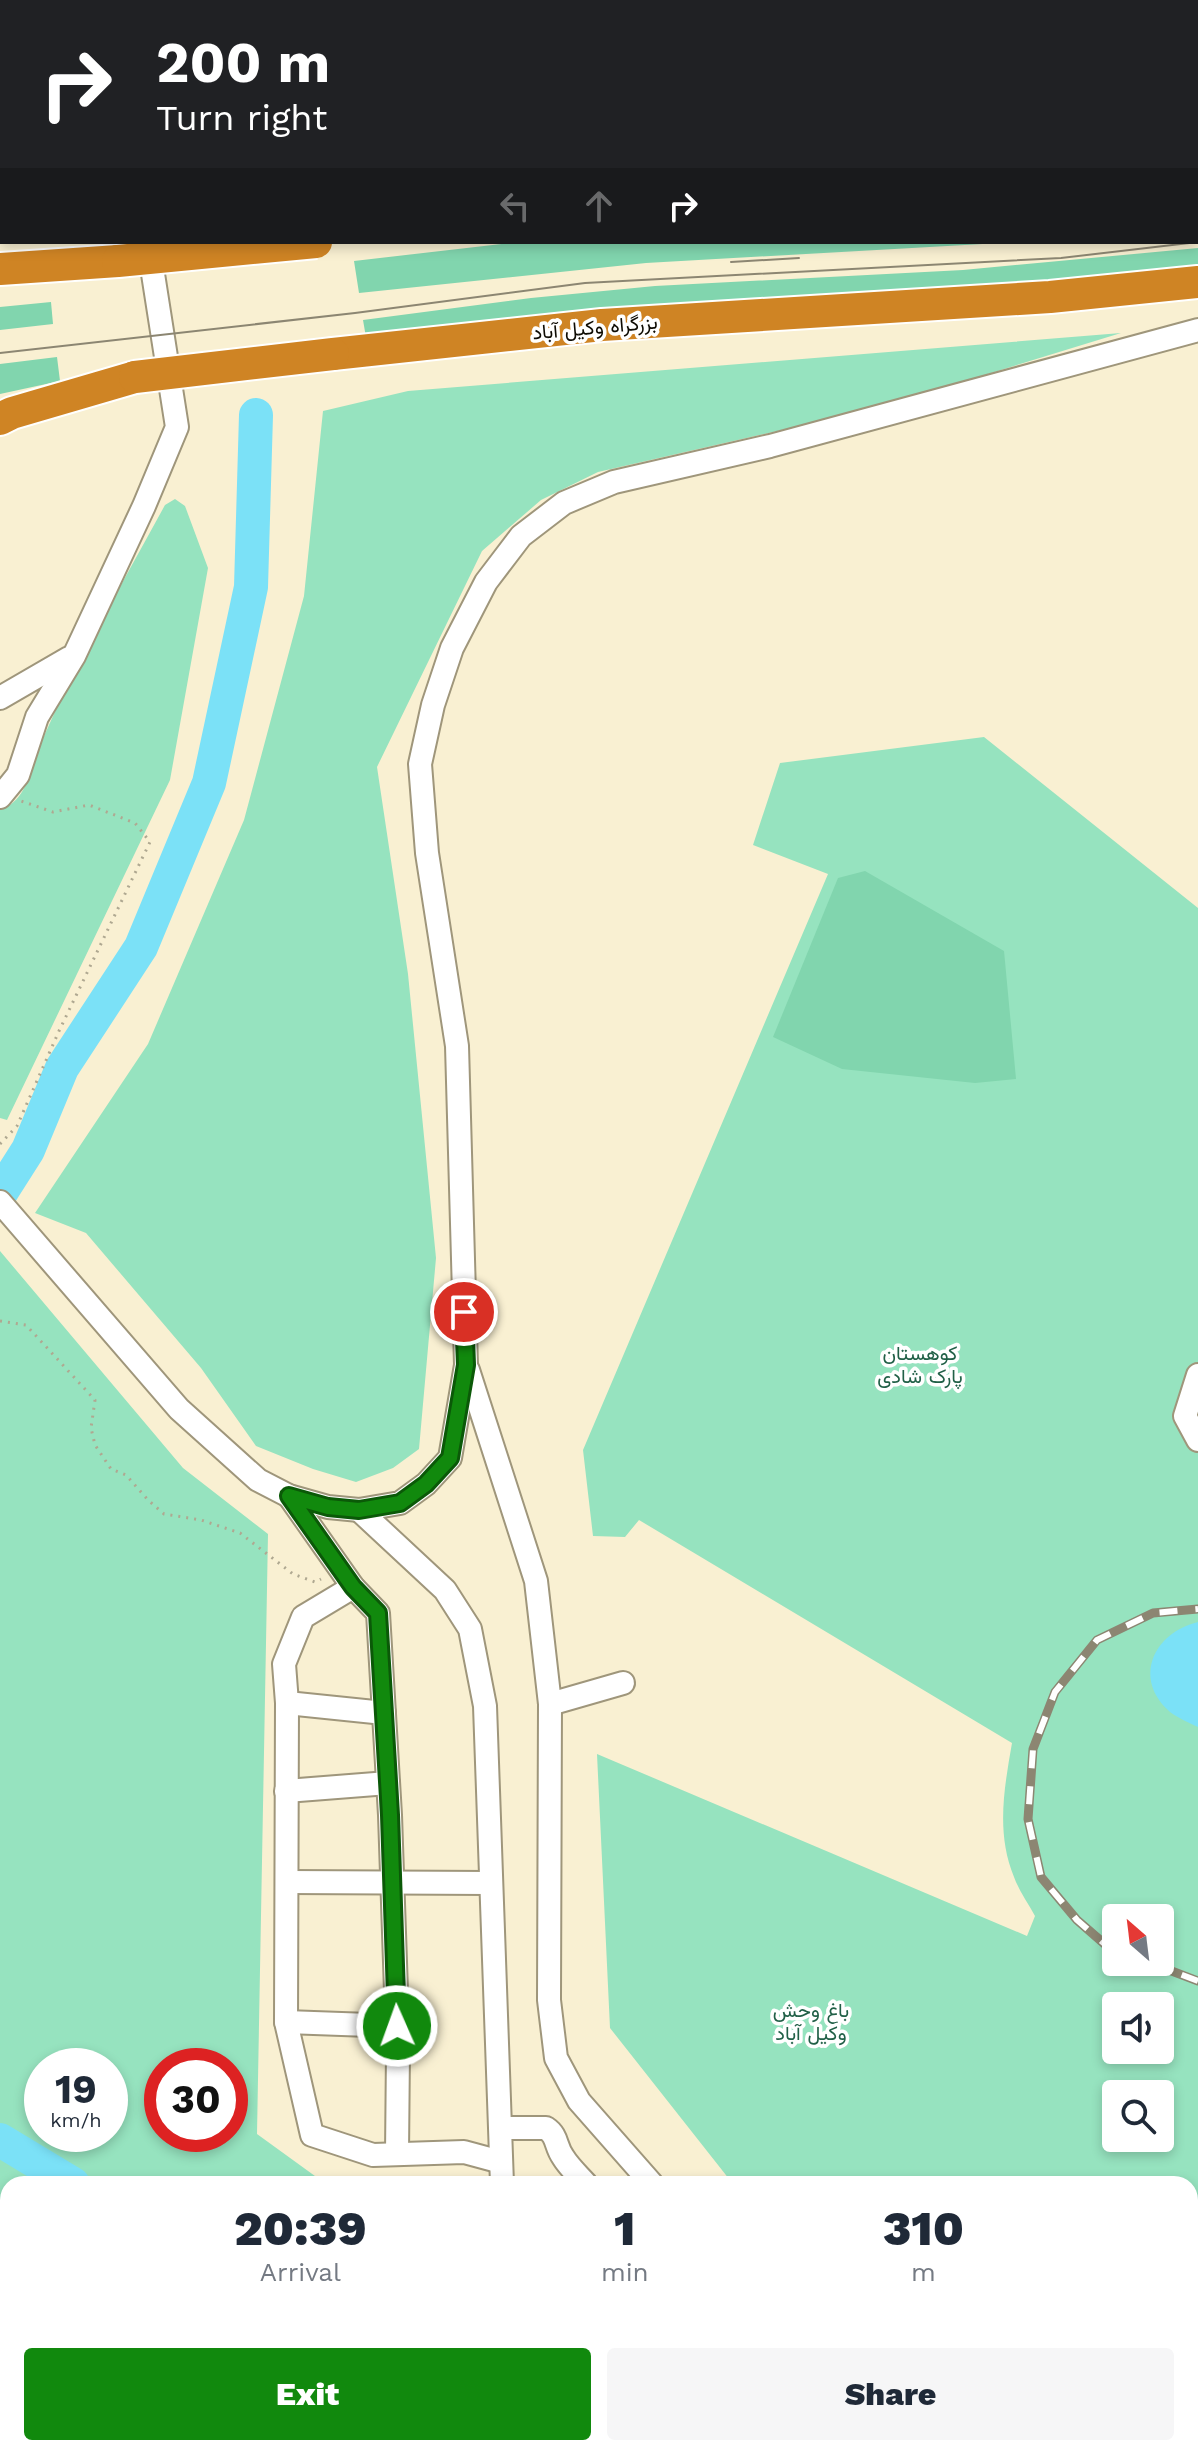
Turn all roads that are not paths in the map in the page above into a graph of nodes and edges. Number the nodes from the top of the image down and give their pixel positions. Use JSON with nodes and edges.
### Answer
{"nodes":[{"id":1,"x":148,"y":244,"type":"edge"},
{"id":2,"x":295,"y":244,"type":"edge"},
{"id":3,"x":0,"y":261,"type":"edge"},
{"id":4,"x":37,"y":267,"type":"junction"},
{"id":5,"x":0,"y":269,"type":"edge"},
{"id":6,"x":1198,"y":282,"type":"edge"},
{"id":7,"x":1198,"y":330,"type":"edge"},
{"id":8,"x":0,"y":419,"type":"edge"},
{"id":9,"x":74,"y":656,"type":"junction"},
{"id":10,"x":2,"y":697,"type":"edge"},
{"id":11,"x":37,"y":717,"type":"junction"},
{"id":12,"x":0,"y":797,"type":"edge"},
{"id":13,"x":5,"y":1207,"type":"edge"},
{"id":14,"x":466,"y":1365,"type":"junction"},
{"id":15,"x":1198,"y":1375,"type":"edge"},
{"id":16,"x":1198,"y":1440,"type":"edge"},
{"id":17,"x":289,"y":1496,"type":"junction"},
{"id":18,"x":359,"y":1510,"type":"junction"},
{"id":19,"x":348,"y":1579,"type":"junction"},
{"id":20,"x":623,"y":1683,"type":"dead end"},
{"id":21,"x":287,"y":1703,"type":"junction"},
{"id":22,"x":550,"y":1704,"type":"junction"},
{"id":23,"x":384,"y":1713,"type":"junction"},
{"id":24,"x":388,"y":1783,"type":"junction"},
{"id":25,"x":286,"y":1791,"type":"junction"},
{"id":26,"x":287,"y":1882,"type":"junction"},
{"id":27,"x":490,"y":1883,"type":"junction"},
{"id":28,"x":392,"y":1884,"type":"junction"},
{"id":29,"x":286,"y":2022,"type":"junction"},
{"id":30,"x":397,"y":2026,"type":"junction"},
{"id":31,"x":501,"y":2128,"type":"junction"},
{"id":32,"x":397,"y":2154,"type":"junction"},
{"id":33,"x":501,"y":2173,"type":"edge"},
{"id":34,"x":579,"y":2176,"type":"edge"},
{"id":35,"x":645,"y":2176,"type":"edge"}],
"edges":[{"from":1,"to":9,"type":"street"},
{"from":2,"to":4,"type":"highway","bridge":true},
{"from":3,"to":4,"type":"highway"},
{"from":4,"to":5,"type":"highway"},
{"from":6,"to":8,"type":"highway","name":"بزرگراه وکیل آباد","bridge":true},
{"from":7,"to":14,"type":"street"},
{"from":9,"to":10,"type":"street"},
{"from":9,"to":11,"type":"street"},
{"from":10,"to":11,"type":"street"},
{"from":11,"to":12,"type":"street"},
{"from":13,"to":17,"type":"street"},
{"from":14,"to":18,"type":"street"},
{"from":14,"to":22,"type":"street"},
{"from":15,"to":16,"type":"street"},
{"from":17,"to":18,"type":"street"},
{"from":17,"to":19,"type":"street"},
{"from":18,"to":27,"type":"street"},
{"from":19,"to":21,"type":"street"},
{"from":19,"to":23,"type":"street"},
{"from":20,"to":22,"type":"street"},
{"from":21,"to":23,"type":"street"},
{"from":21,"to":25,"type":"street"},
{"from":22,"to":35,"type":"street"},
{"from":23,"to":24,"type":"street"},
{"from":24,"to":25,"type":"street"},
{"from":24,"to":28,"type":"street"},
{"from":25,"to":26,"type":"street"},
{"from":26,"to":28,"type":"street"},
{"from":26,"to":29,"type":"street"},
{"from":27,"to":28,"type":"street"},
{"from":27,"to":31,"type":"street"},
{"from":28,"to":30,"type":"street"},
{"from":29,"to":30,"type":"street"},
{"from":29,"to":32,"type":"street"},
{"from":30,"to":32,"type":"street"},
{"from":31,"to":33,"type":"street"},
{"from":31,"to":34,"type":"street"},
{"from":32,"to":33,"type":"street"}]}
